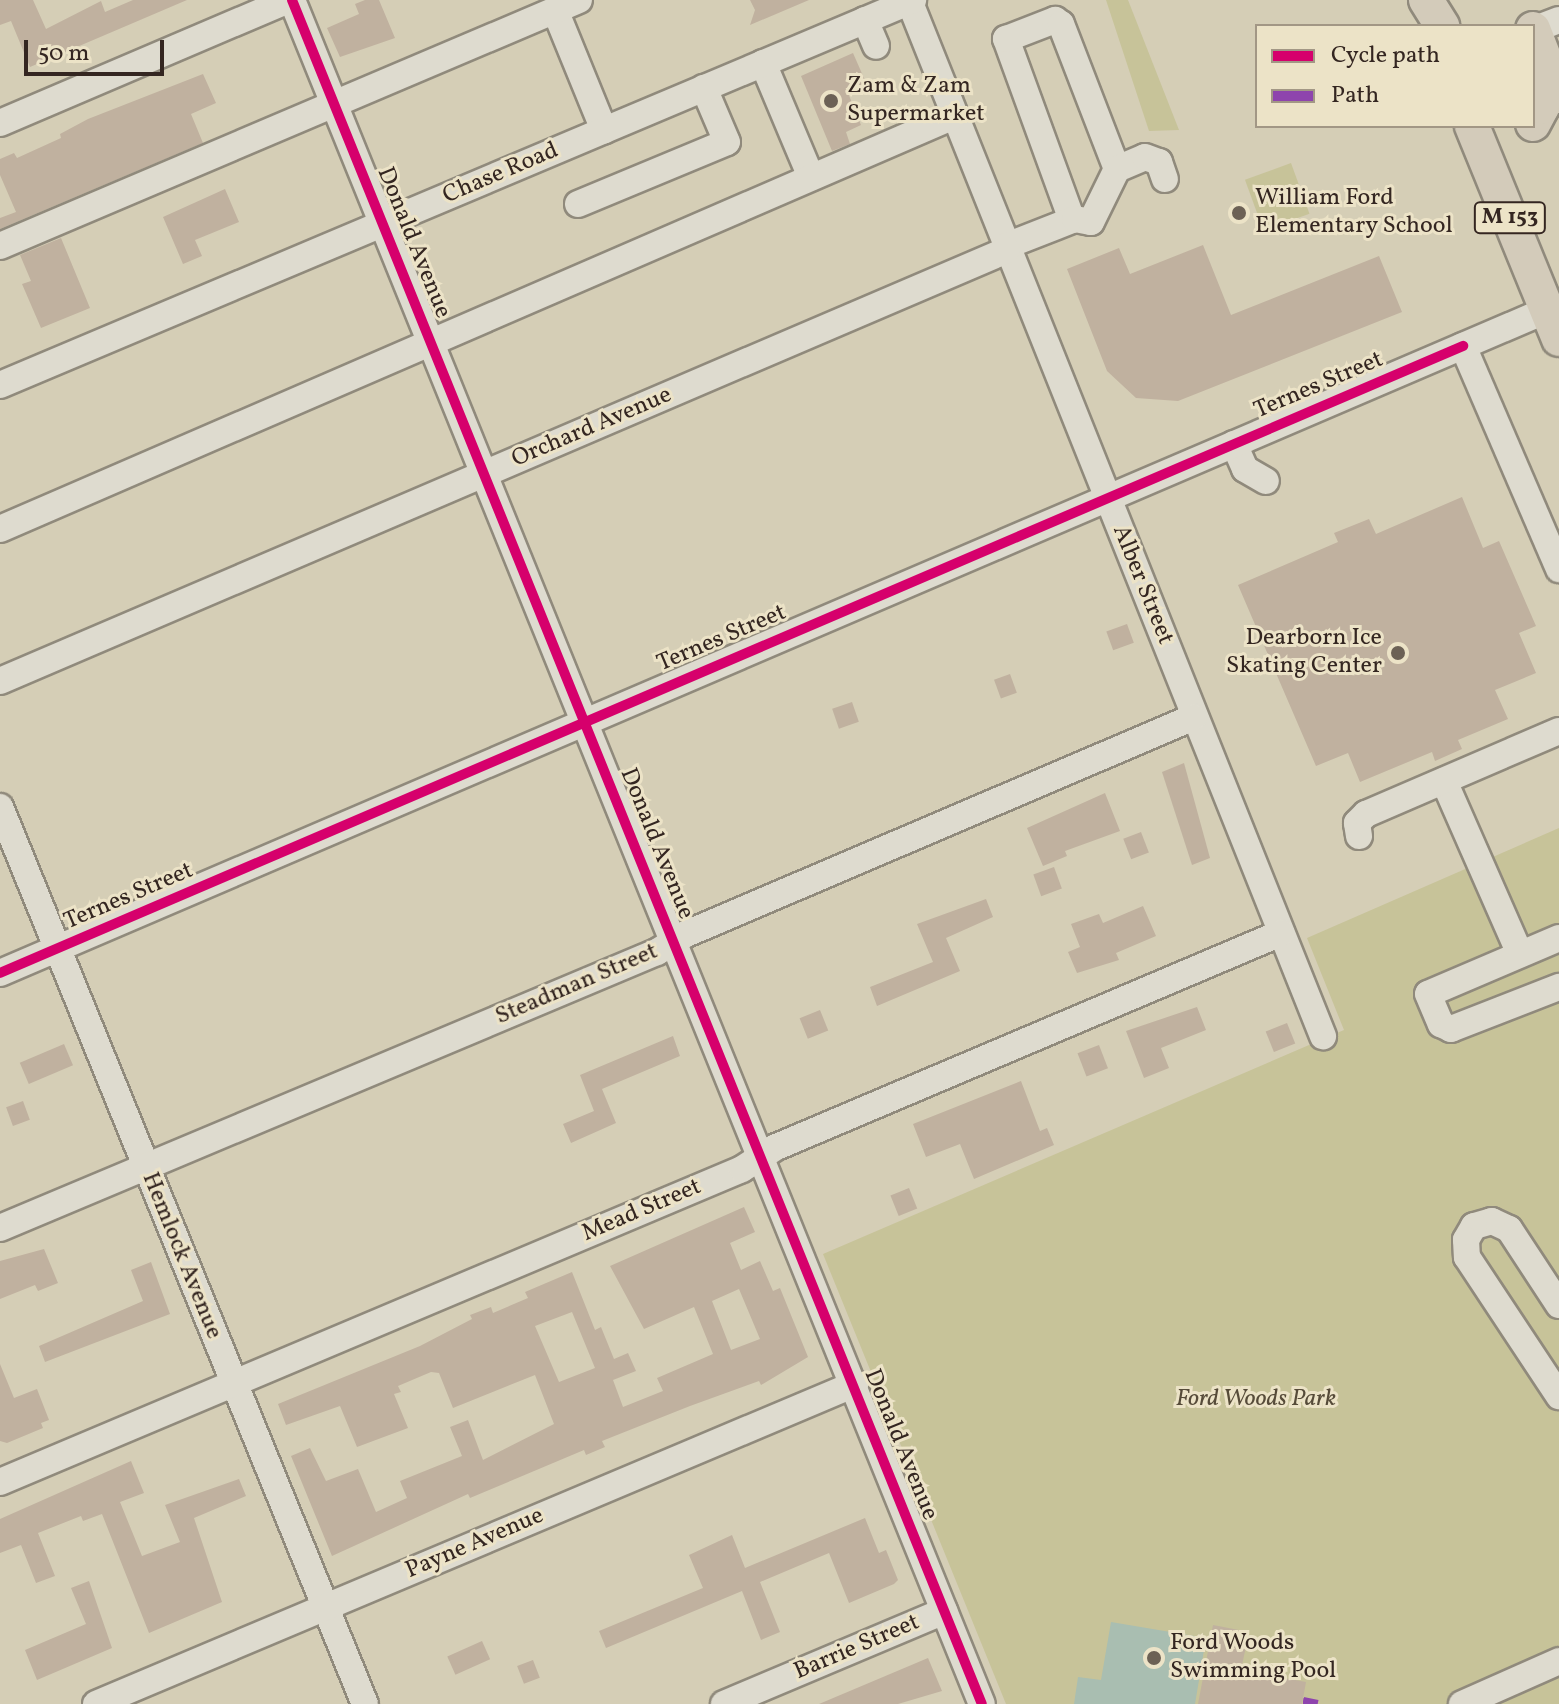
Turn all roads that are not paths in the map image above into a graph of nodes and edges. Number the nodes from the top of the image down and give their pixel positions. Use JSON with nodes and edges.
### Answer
{"nodes":[{"id":1,"x":290,"y":0,"type":"edge"},
{"id":2,"x":579,"y":0,"type":"edge"},
{"id":3,"x":911,"y":0,"type":"edge"},
{"id":4,"x":1420,"y":0,"type":"edge"},
{"id":5,"x":1426,"y":0,"type":"edge"},
{"id":6,"x":1521,"y":0,"type":"edge"},
{"id":7,"x":555,"y":10,"type":"junction"},
{"id":8,"x":865,"y":20,"type":"junction"},
{"id":9,"x":1559,"y":20,"type":"edge"},
{"id":10,"x":1429,"y":24,"type":"edge"},
{"id":11,"x":1441,"y":24,"type":"edge"},
{"id":12,"x":1531,"y":24,"type":"edge"},
{"id":13,"x":1536,"y":36,"type":"edge"},
{"id":14,"x":876,"y":46,"type":"dead end"},
{"id":15,"x":763,"y":63,"type":"junction"},
{"id":16,"x":704,"y":88,"type":"junction"},
{"id":17,"x":1559,"y":96,"type":"edge"},
{"id":18,"x":334,"y":103,"type":"junction"},
{"id":19,"x":954,"y":116,"type":"junction"},
{"id":20,"x":1535,"y":120,"type":"edge"},
{"id":21,"x":0,"y":123,"type":"edge"},
{"id":22,"x":1473,"y":128,"type":"edge"},
{"id":23,"x":604,"y":130,"type":"junction"},
{"id":24,"x":1115,"y":164,"type":"junction"},
{"id":25,"x":811,"y":177,"type":"junction"},
{"id":26,"x":1165,"y":179,"type":"dead end"},
{"id":27,"x":578,"y":204,"type":"dead end"},
{"id":28,"x":1072,"y":220,"type":"junction"},
{"id":29,"x":384,"y":223,"type":"junction"},
{"id":30,"x":0,"y":246,"type":"edge"},
{"id":31,"x":1007,"y":248,"type":"junction"},
{"id":32,"x":1553,"y":324,"type":"edge"},
{"id":33,"x":433,"y":345,"type":"junction"},
{"id":34,"x":1463,"y":346,"type":"junction"},
{"id":35,"x":0,"y":385,"type":"edge"},
{"id":36,"x":1234,"y":444,"type":"junction"},
{"id":37,"x":485,"y":475,"type":"junction"},
{"id":38,"x":1266,"y":481,"type":"dead end"},
{"id":39,"x":1106,"y":498,"type":"junction"},
{"id":40,"x":0,"y":529,"type":"edge"},
{"id":41,"x":1559,"y":569,"type":"edge"},
{"id":42,"x":0,"y":681,"type":"edge"},
{"id":43,"x":1194,"y":717,"type":"junction"},
{"id":44,"x":585,"y":722,"type":"junction"},
{"id":45,"x":1559,"y":731,"type":"edge"},
{"id":46,"x":1444,"y":781,"type":"junction"},
{"id":47,"x":0,"y":807,"type":"edge"},
{"id":48,"x":1359,"y":836,"type":"dead end"},
{"id":49,"x":1281,"y":933,"type":"junction"},
{"id":50,"x":673,"y":942,"type":"junction"},
{"id":51,"x":1538,"y":947,"type":"edge"},
{"id":52,"x":57,"y":949,"type":"junction"},
{"id":53,"x":0,"y":973,"type":"edge"},
{"id":54,"x":1557,"y":993,"type":"edge"},
{"id":55,"x":1312,"y":1032,"type":"dead end"},
{"id":56,"x":760,"y":1158,"type":"junction"},
{"id":57,"x":145,"y":1167,"type":"junction"},
{"id":58,"x":0,"y":1228,"type":"edge"},
{"id":59,"x":1559,"y":1305,"type":"edge"},
{"id":60,"x":233,"y":1383,"type":"junction"},
{"id":61,"x":855,"y":1384,"type":"junction"},
{"id":62,"x":1559,"y":1396,"type":"edge"},
{"id":63,"x":0,"y":1482,"type":"edge"},
{"id":64,"x":326,"y":1607,"type":"junction"},
{"id":65,"x":944,"y":1611,"type":"junction"},
{"id":66,"x":1559,"y":1661,"type":"edge"},
{"id":67,"x":96,"y":1704,"type":"edge"},
{"id":68,"x":365,"y":1704,"type":"edge"},
{"id":69,"x":724,"y":1704,"type":"edge"},
{"id":70,"x":982,"y":1704,"type":"edge"},
{"id":71,"x":1462,"y":1704,"type":"edge"}],
"edges":[{"from":1,"to":18,"type":"street","name":"Donald Avenue"},
{"from":1,"to":21,"type":"street"},
{"from":2,"to":7,"type":"street"},
{"from":3,"to":8,"type":"street","name":"Chase Road"},
{"from":3,"to":19,"type":"street","name":"Alber Street"},
{"from":4,"to":10,"type":"main road"},
{"from":5,"to":11,"type":"main road"},
{"from":6,"to":12,"type":"main road"},
{"from":7,"to":18,"type":"street"},
{"from":7,"to":23,"type":"street"},
{"from":8,"to":14,"type":"street"},
{"from":8,"to":15,"type":"street","name":"Chase Road"},
{"from":9,"to":13,"type":"street"},
{"from":13,"to":17,"type":"main road"},
{"from":13,"to":20,"type":"main road"},
{"from":15,"to":16,"type":"street","name":"Chase Road"},
{"from":15,"to":25,"type":"street"},
{"from":16,"to":23,"type":"street","name":"Chase Road"},
{"from":16,"to":27,"type":"street"},
{"from":18,"to":29,"type":"street","name":"Donald Avenue"},
{"from":18,"to":30,"type":"street"},
{"from":19,"to":25,"type":"street"},
{"from":19,"to":31,"type":"street","name":"Alber Street"},
{"from":22,"to":32,"type":"main road","number":"M 153"},
{"from":23,"to":29,"type":"street","name":"Chase Road"},
{"from":24,"to":26,"type":"street"},
{"from":24,"to":28,"type":"street","name":"Orchard Avenue"},
{"from":24,"to":28,"type":"street"},
{"from":25,"to":33,"type":"street"},
{"from":28,"to":31,"type":"street","name":"Orchard Avenue"},
{"from":29,"to":33,"type":"street","name":"Donald Avenue"},
{"from":29,"to":35,"type":"street","name":"Chase Road"},
{"from":31,"to":37,"type":"street","name":"Orchard Avenue"},
{"from":31,"to":39,"type":"street","name":"Alber Street"},
{"from":32,"to":34,"type":"street","name":"Ternes Street"},
{"from":33,"to":37,"type":"street","name":"Donald Avenue"},
{"from":33,"to":40,"type":"street"},
{"from":34,"to":36,"type":"street","name":"Ternes Street"},
{"from":34,"to":41,"type":"street"},
{"from":36,"to":38,"type":"street"},
{"from":36,"to":39,"type":"street","name":"Ternes Street"},
{"from":37,"to":42,"type":"street","name":"Orchard Avenue"},
{"from":37,"to":44,"type":"street","name":"Donald Avenue"},
{"from":39,"to":43,"type":"street","name":"Alber Street"},
{"from":39,"to":44,"type":"street","name":"Ternes Street"},
{"from":43,"to":49,"type":"street","name":"Alber Street"},
{"from":43,"to":50,"type":"street","name":"Steadman Street"},
{"from":44,"to":50,"type":"street","name":"Donald Avenue"},
{"from":44,"to":52,"type":"street","name":"Ternes Street"},
{"from":45,"to":46,"type":"street"},
{"from":46,"to":48,"type":"street"},
{"from":46,"to":51,"type":"street"},
{"from":47,"to":52,"type":"street","name":"Hemlock Avenue"},
{"from":49,"to":55,"type":"street","name":"Alber Street"},
{"from":49,"to":56,"type":"street","name":"Mead Street"},
{"from":50,"to":56,"type":"street","name":"Donald Avenue"},
{"from":50,"to":57,"type":"street","name":"Steadman Street"},
{"from":51,"to":54,"type":"street"},
{"from":51,"to":54,"type":"street"},
{"from":52,"to":53,"type":"street","name":"Ternes Street"},
{"from":52,"to":57,"type":"street","name":"Hemlock Avenue"},
{"from":56,"to":60,"type":"street","name":"Mead Street"},
{"from":56,"to":61,"type":"street","name":"Donald Avenue"},
{"from":57,"to":58,"type":"street","name":"Steadman Street"},
{"from":57,"to":60,"type":"street","name":"Hemlock Avenue"},
{"from":59,"to":62,"type":"street"},
{"from":60,"to":63,"type":"street","name":"Mead Street"},
{"from":60,"to":64,"type":"street","name":"Hemlock Avenue"},
{"from":61,"to":64,"type":"street","name":"Payne Avenue"},
{"from":61,"to":65,"type":"street","name":"Donald Avenue"},
{"from":64,"to":67,"type":"street","name":"Payne Avenue"},
{"from":64,"to":68,"type":"street","name":"Hemlock Avenue"},
{"from":65,"to":69,"type":"street","name":"Barrie Street"},
{"from":65,"to":70,"type":"street","name":"Donald Avenue"},
{"from":66,"to":71,"type":"street"}]}
